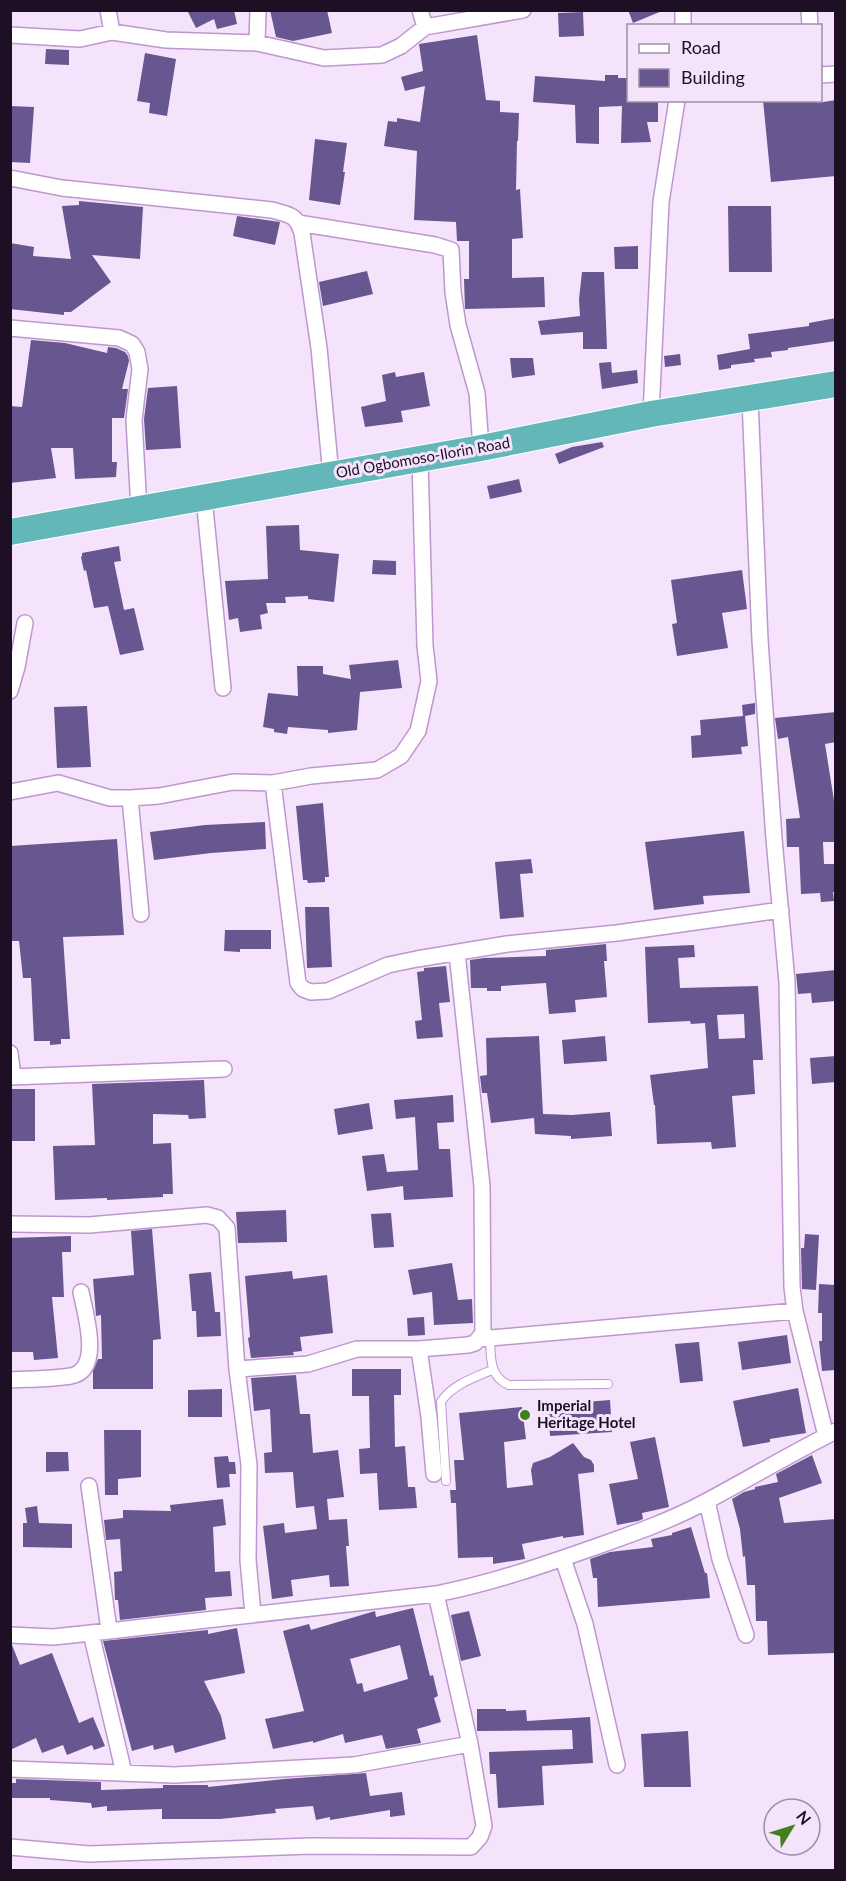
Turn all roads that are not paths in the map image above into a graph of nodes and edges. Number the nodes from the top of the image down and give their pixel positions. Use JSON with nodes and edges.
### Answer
{"nodes":[{"id":1,"x":108,"y":10,"type":"edge"},
{"id":2,"x":258,"y":10,"type":"edge"},
{"id":3,"x":420,"y":10,"type":"edge"},
{"id":4,"x":523,"y":10,"type":"edge"},
{"id":5,"x":425,"y":27,"type":"junction"},
{"id":6,"x":112,"y":32,"type":"junction"},
{"id":7,"x":10,"y":35,"type":"edge"},
{"id":8,"x":257,"y":43,"type":"junction"},
{"id":9,"x":676,"y":102,"type":"edge"},
{"id":10,"x":10,"y":178,"type":"edge"},
{"id":11,"x":298,"y":223,"type":"junction"},
{"id":12,"x":10,"y":328,"type":"edge"},
{"id":13,"x":836,"y":384,"type":"edge"},
{"id":14,"x":750,"y":399,"type":"junction"},
{"id":15,"x":651,"y":414,"type":"junction"},
{"id":16,"x":482,"y":448,"type":"junction"},
{"id":17,"x":420,"y":459,"type":"junction"},
{"id":18,"x":331,"y":475,"type":"junction"},
{"id":19,"x":204,"y":498,"type":"junction"},
{"id":20,"x":139,"y":509,"type":"junction"},
{"id":21,"x":10,"y":532,"type":"edge"},
{"id":22,"x":25,"y":623,"type":"dead end"},
{"id":23,"x":223,"y":688,"type":"dead end"},
{"id":24,"x":10,"y":691,"type":"edge"},
{"id":25,"x":273,"y":783,"type":"junction"},
{"id":26,"x":10,"y":792,"type":"edge"},
{"id":27,"x":130,"y":798,"type":"junction"},
{"id":28,"x":781,"y":910,"type":"junction"},
{"id":29,"x":141,"y":914,"type":"dead end"},
{"id":30,"x":457,"y":953,"type":"junction"},
{"id":31,"x":10,"y":1053,"type":"edge"},
{"id":32,"x":224,"y":1069,"type":"dead end"},
{"id":33,"x":12,"y":1077,"type":"edge"},
{"id":34,"x":10,"y":1224,"type":"edge"},
{"id":35,"x":81,"y":1292,"type":"dead end"},
{"id":36,"x":795,"y":1311,"type":"junction"},
{"id":37,"x":485,"y":1339,"type":"junction"},
{"id":38,"x":419,"y":1349,"type":"junction"},
{"id":39,"x":237,"y":1369,"type":"junction"},
{"id":40,"x":492,"y":1370,"type":"junction"},
{"id":41,"x":10,"y":1380,"type":"edge"},
{"id":42,"x":608,"y":1384,"type":"dead end"},
{"id":43,"x":831,"y":1433,"type":"edge"},
{"id":44,"x":440,"y":1478,"type":"joint"},
{"id":45,"x":90,"y":1486,"type":"dead end"},
{"id":46,"x":706,"y":1501,"type":"junction"},
{"id":47,"x":563,"y":1559,"type":"junction"},
{"id":48,"x":436,"y":1594,"type":"junction"},
{"id":49,"x":253,"y":1614,"type":"junction"},
{"id":50,"x":109,"y":1630,"type":"junction"},
{"id":51,"x":91,"y":1633,"type":"junction"},
{"id":52,"x":10,"y":1635,"type":"edge"},
{"id":53,"x":746,"y":1635,"type":"dead end"},
{"id":54,"x":470,"y":1744,"type":"junction"},
{"id":55,"x":616,"y":1765,"type":"dead end"},
{"id":56,"x":10,"y":1769,"type":"edge"},
{"id":57,"x":124,"y":1773,"type":"junction"},
{"id":58,"x":10,"y":1847,"type":"edge"}],
"edges":[{"from":1,"to":6,"type":"street"},
{"from":2,"to":8,"type":"street"},
{"from":3,"to":5,"type":"street"},
{"from":4,"to":5,"type":"street"},
{"from":5,"to":8,"type":"street"},
{"from":6,"to":7,"type":"street"},
{"from":6,"to":8,"type":"street"},
{"from":9,"to":15,"type":"street"},
{"from":10,"to":11,"type":"street"},
{"from":11,"to":16,"type":"street"},
{"from":11,"to":18,"type":"street"},
{"from":12,"to":20,"type":"street"},
{"from":13,"to":14,"type":"highway","name":"Old Ogbomoso-Ilorin Road"},
{"from":14,"to":15,"type":"highway","name":"Old Ogbomoso-Ilorin Road"},
{"from":14,"to":28,"type":"street"},
{"from":15,"to":16,"type":"highway","name":"Old Ogbomoso-Ilorin Road"},
{"from":16,"to":17,"type":"highway","name":"Old Ogbomoso-Ilorin Road"},
{"from":17,"to":18,"type":"highway","name":"Old Ogbomoso-Ilorin Road"},
{"from":17,"to":25,"type":"street"},
{"from":18,"to":19,"type":"highway","name":"Old Ogbomoso-Ilorin Road"},
{"from":19,"to":20,"type":"highway","name":"Old Ogbomoso-Ilorin Road"},
{"from":19,"to":23,"type":"street"},
{"from":20,"to":21,"type":"highway","name":"Old Ogbomoso-Ilorin Road"},
{"from":22,"to":24,"type":"street"},
{"from":25,"to":27,"type":"street"},
{"from":25,"to":30,"type":"street"},
{"from":26,"to":27,"type":"street"},
{"from":27,"to":29,"type":"street"},
{"from":28,"to":30,"type":"street"},
{"from":28,"to":36,"type":"street"},
{"from":30,"to":37,"type":"street"},
{"from":31,"to":33,"type":"street"},
{"from":32,"to":33,"type":"street"},
{"from":34,"to":39,"type":"street"},
{"from":35,"to":41,"type":"street"},
{"from":36,"to":37,"type":"street"},
{"from":36,"to":43,"type":"street"},
{"from":37,"to":38,"type":"street"},
{"from":37,"to":40,"type":"lane"},
{"from":38,"to":39,"type":"street"},
{"from":38,"to":44,"type":"street"},
{"from":39,"to":49,"type":"street"},
{"from":40,"to":42,"type":"lane"},
{"from":40,"to":44,"type":"lane"},
{"from":43,"to":46,"type":"street"},
{"from":45,"to":50,"type":"street"},
{"from":46,"to":47,"type":"street"},
{"from":46,"to":53,"type":"street"},
{"from":47,"to":48,"type":"street"},
{"from":47,"to":55,"type":"street"},
{"from":48,"to":49,"type":"street"},
{"from":48,"to":54,"type":"street"},
{"from":49,"to":50,"type":"street"},
{"from":50,"to":51,"type":"street"},
{"from":51,"to":52,"type":"street"},
{"from":51,"to":57,"type":"street"},
{"from":54,"to":57,"type":"street"},
{"from":54,"to":58,"type":"street"},
{"from":56,"to":57,"type":"street"}]}
